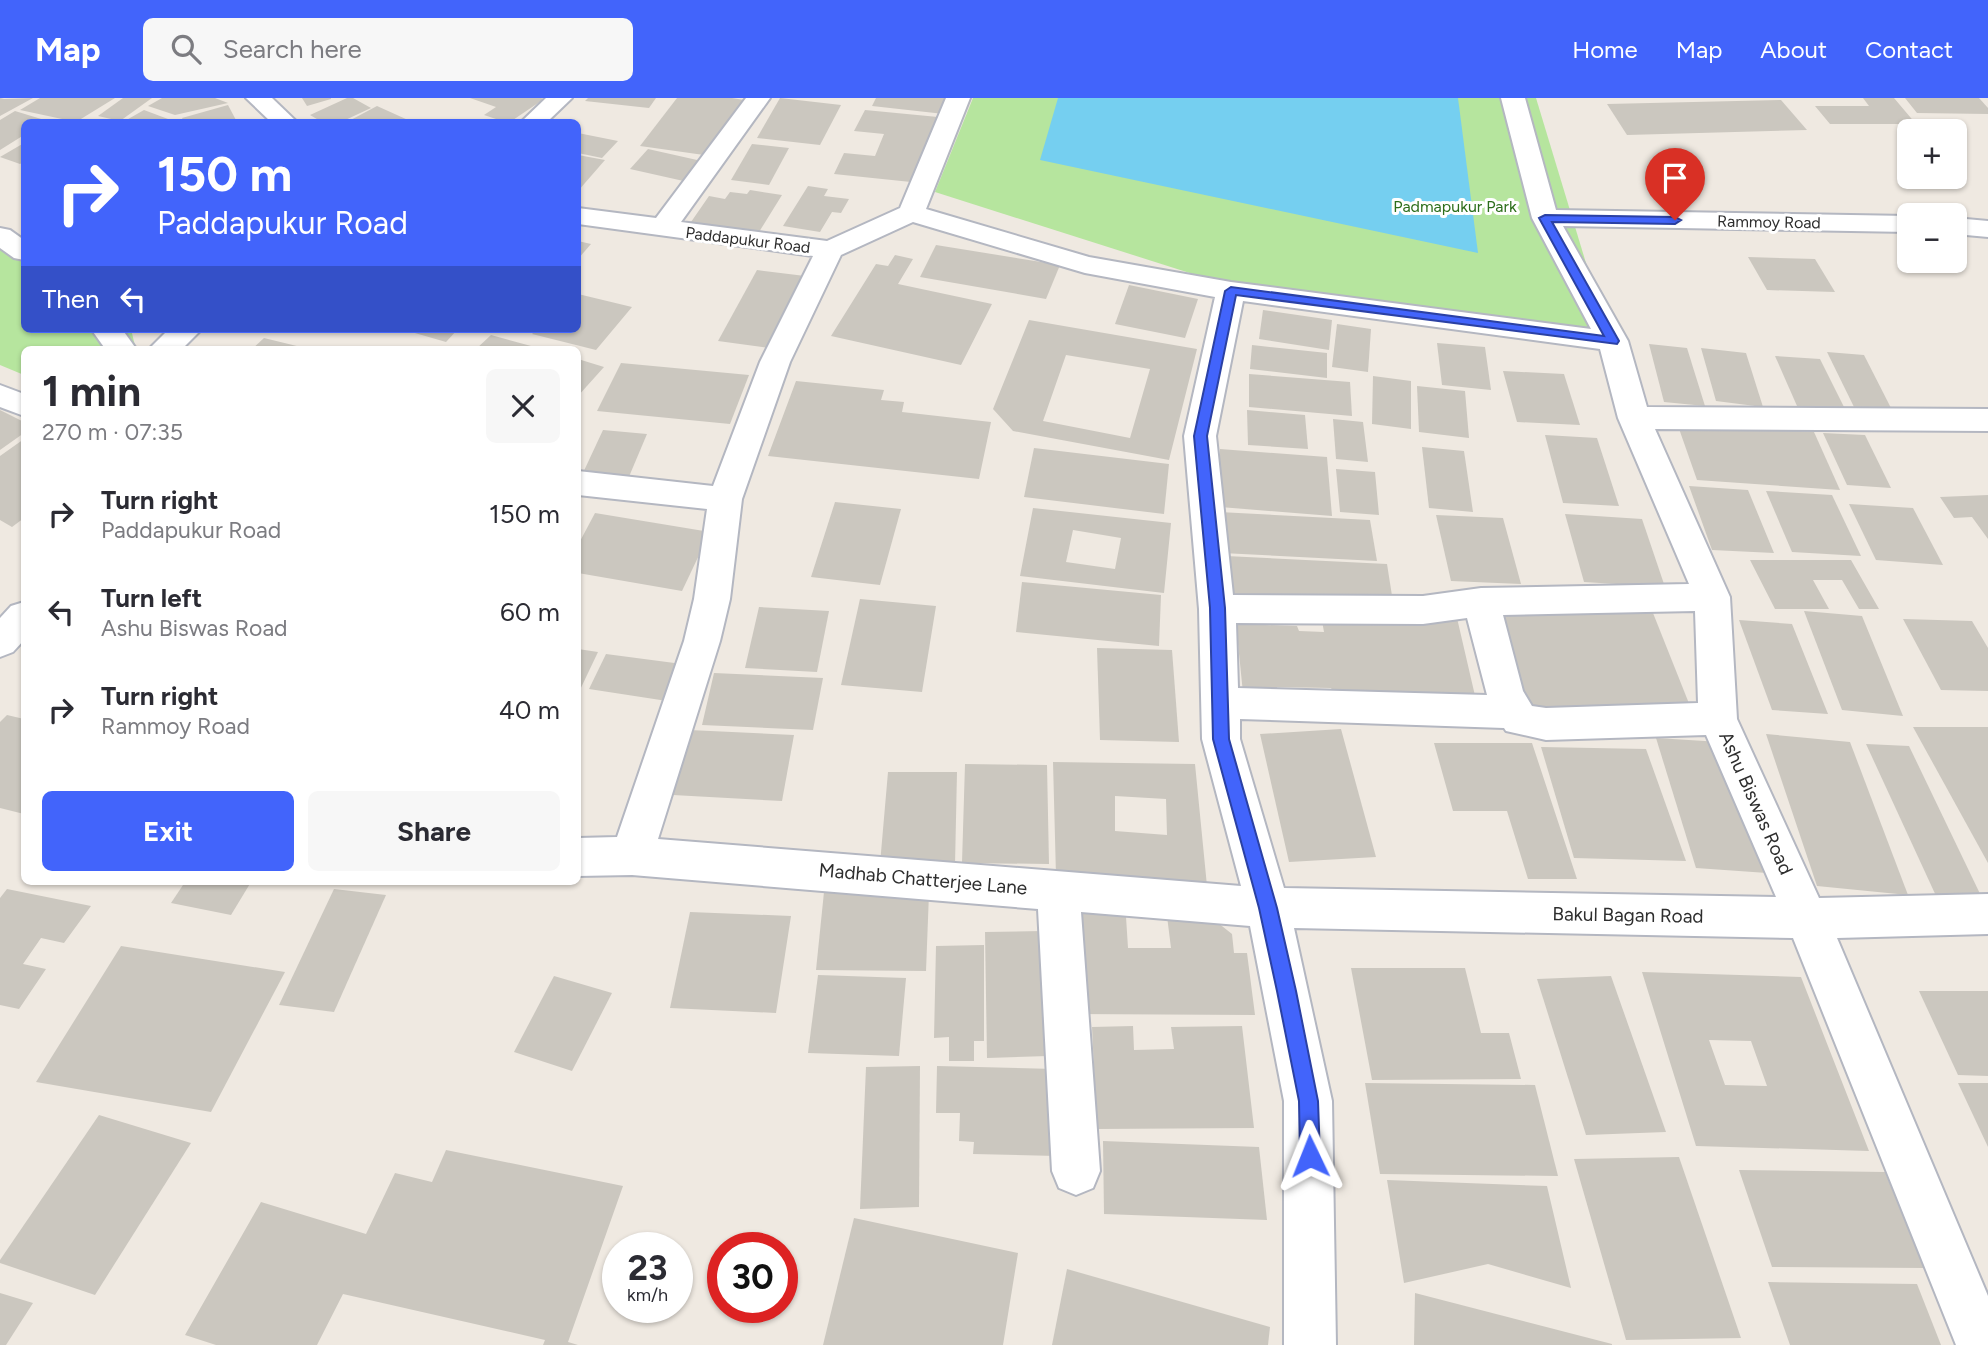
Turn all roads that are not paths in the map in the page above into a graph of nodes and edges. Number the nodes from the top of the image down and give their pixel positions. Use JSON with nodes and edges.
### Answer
{"nodes":[{"id":1,"x":258,"y":98,"type":"edge"},
{"id":2,"x":559,"y":98,"type":"edge"},
{"id":3,"x":758,"y":98,"type":"edge"},
{"id":4,"x":958,"y":98,"type":"edge"},
{"id":5,"x":1513,"y":98,"type":"edge"},
{"id":6,"x":282,"y":119,"type":"edge"},
{"id":7,"x":536,"y":119,"type":"edge"},
{"id":8,"x":911,"y":213,"type":"junction"},
{"id":9,"x":581,"y":216,"type":"edge"},
{"id":10,"x":1545,"y":218,"type":"junction"},
{"id":11,"x":1897,"y":225,"type":"edge"},
{"id":12,"x":1967,"y":227,"type":"edge"},
{"id":13,"x":662,"y":229,"type":"junction"},
{"id":14,"x":1988,"y":229,"type":"edge"},
{"id":15,"x":0,"y":236,"type":"edge"},
{"id":16,"x":21,"y":250,"type":"edge"},
{"id":17,"x":830,"y":250,"type":"junction"},
{"id":18,"x":1231,"y":291,"type":"junction"},
{"id":19,"x":182,"y":333,"type":"edge"},
{"id":20,"x":1612,"y":341,"type":"junction"},
{"id":21,"x":168,"y":346,"type":"edge"},
{"id":22,"x":0,"y":395,"type":"edge"},
{"id":23,"x":21,"y":405,"type":"edge"},
{"id":24,"x":1634,"y":418,"type":"junction"},
{"id":25,"x":1988,"y":421,"type":"edge"},
{"id":26,"x":581,"y":482,"type":"edge"},
{"id":27,"x":725,"y":499,"type":"junction"},
{"id":28,"x":1712,"y":597,"type":"junction"},
{"id":29,"x":1481,"y":602,"type":"junction"},
{"id":30,"x":1217,"y":608,"type":"junction"},
{"id":31,"x":21,"y":619,"type":"edge"},
{"id":32,"x":0,"y":642,"type":"edge"},
{"id":33,"x":1220,"y":702,"type":"junction"},
{"id":34,"x":1516,"y":712,"type":"junction"},
{"id":35,"x":1718,"y":719,"type":"junction"},
{"id":36,"x":632,"y":856,"type":"junction"},
{"id":37,"x":581,"y":857,"type":"edge"},
{"id":38,"x":1058,"y":890,"type":"junction"},
{"id":39,"x":1268,"y":908,"type":"junction"},
{"id":40,"x":1988,"y":914,"type":"edge"},
{"id":41,"x":1807,"y":918,"type":"junction"},
{"id":42,"x":1076,"y":1171,"type":"dead end"},
{"id":43,"x":1310,"y":1345,"type":"edge"},
{"id":44,"x":1982,"y":1345,"type":"edge"}],
"edges":[{"from":1,"to":6,"type":"street"},
{"from":2,"to":7,"type":"street"},
{"from":3,"to":13,"type":"street"},
{"from":4,"to":8,"type":"street"},
{"from":5,"to":10,"type":"street","name":"Ashu Biswas Road"},
{"from":8,"to":17,"type":"street","name":"Paddapukur Road"},
{"from":8,"to":18,"type":"street"},
{"from":9,"to":13,"type":"street","name":"Paddapukur Road"},
{"from":10,"to":11,"type":"street","name":"Rammoy Road"},
{"from":10,"to":20,"type":"street","name":"Ashu Biswas Road"},
{"from":12,"to":14,"type":"street"},
{"from":13,"to":17,"type":"street","name":"Paddapukur Road"},
{"from":15,"to":16,"type":"street"},
{"from":17,"to":27,"type":"street"},
{"from":18,"to":20,"type":"street"},
{"from":18,"to":30,"type":"street"},
{"from":19,"to":21,"type":"street"},
{"from":20,"to":24,"type":"street","name":"Ashu Biswas Road"},
{"from":22,"to":23,"type":"street"},
{"from":24,"to":25,"type":"street"},
{"from":24,"to":28,"type":"street","name":"Ashu Biswas Road"},
{"from":26,"to":27,"type":"street"},
{"from":27,"to":36,"type":"street"},
{"from":28,"to":29,"type":"street"},
{"from":28,"to":35,"type":"street","name":"Ashu Biswas Road"},
{"from":29,"to":30,"type":"street"},
{"from":29,"to":34,"type":"street"},
{"from":30,"to":33,"type":"street"},
{"from":31,"to":32,"type":"street"},
{"from":33,"to":34,"type":"street"},
{"from":33,"to":39,"type":"street"},
{"from":34,"to":35,"type":"street"},
{"from":35,"to":41,"type":"street","name":"Ashu Biswas Road"},
{"from":36,"to":37,"type":"street","name":"Madhab Chatterjee Lane"},
{"from":36,"to":38,"type":"street","name":"Madhab Chatterjee Lane"},
{"from":38,"to":39,"type":"street","name":"Madhab Chatterjee Lane"},
{"from":38,"to":42,"type":"street"},
{"from":39,"to":41,"type":"street","name":"Bakul Bagan Road"},
{"from":39,"to":43,"type":"street"},
{"from":40,"to":41,"type":"street","name":"Bakul Bagan Road"},
{"from":41,"to":44,"type":"street","name":"Ashu Biswas Road"}]}
